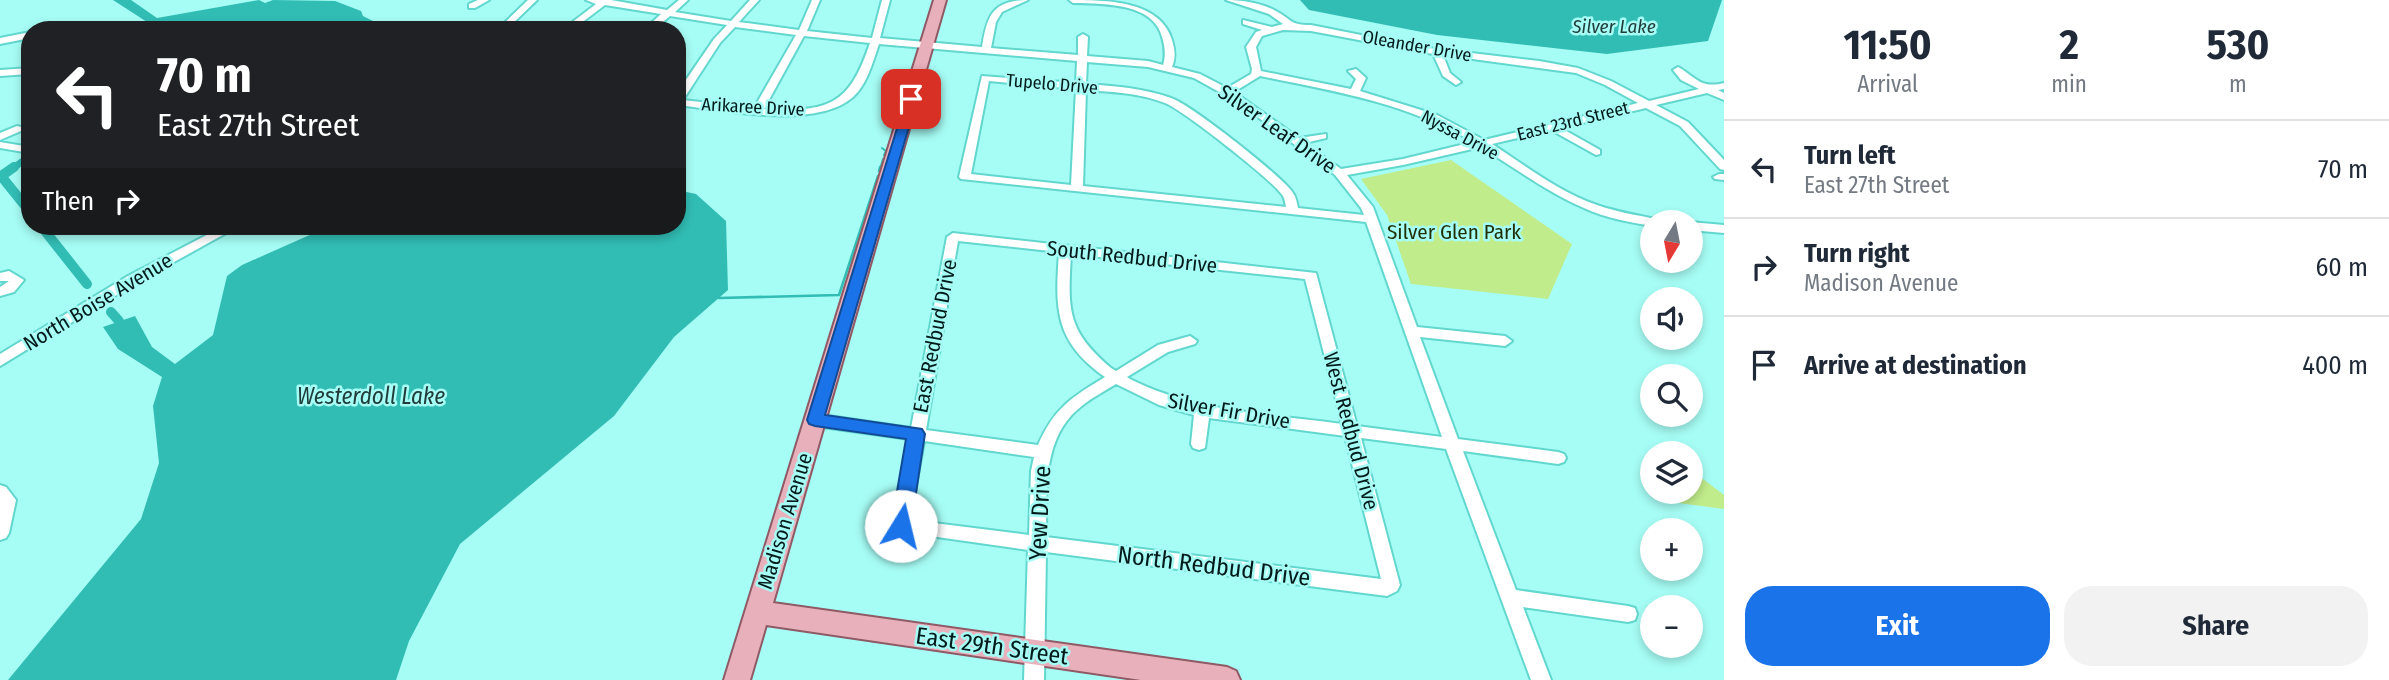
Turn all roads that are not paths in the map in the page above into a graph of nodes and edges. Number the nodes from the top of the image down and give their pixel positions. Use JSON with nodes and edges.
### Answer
{"nodes":[{"id":1,"x":485,"y":0,"type":"edge"},
{"id":2,"x":533,"y":0,"type":"edge"},
{"id":3,"x":590,"y":0,"type":"edge"},
{"id":4,"x":684,"y":0,"type":"edge"},
{"id":5,"x":755,"y":0,"type":"edge"},
{"id":6,"x":816,"y":0,"type":"edge"},
{"id":7,"x":886,"y":0,"type":"edge"},
{"id":8,"x":940,"y":0,"type":"edge"},
{"id":9,"x":1024,"y":0,"type":"edge"},
{"id":10,"x":1073,"y":0,"type":"edge"},
{"id":11,"x":1230,"y":0,"type":"edge"},
{"id":12,"x":606,"y":1,"type":"edge"},
{"id":13,"x":1010,"y":1,"type":"edge"},
{"id":14,"x":472,"y":6,"type":"dead end"},
{"id":15,"x":668,"y":13,"type":"junction"},
{"id":16,"x":511,"y":21,"type":"edge"},
{"id":17,"x":578,"y":21,"type":"edge"},
{"id":18,"x":659,"y":21,"type":"edge"},
{"id":19,"x":1246,"y":22,"type":"dead end"},
{"id":20,"x":733,"y":23,"type":"junction"},
{"id":21,"x":1292,"y":27,"type":"junction"},
{"id":22,"x":1271,"y":30,"type":"junction"},
{"id":23,"x":800,"y":33,"type":"junction"},
{"id":24,"x":21,"y":37,"type":"edge"},
{"id":25,"x":1083,"y":37,"type":"dead end"},
{"id":26,"x":0,"y":41,"type":"edge"},
{"id":27,"x":875,"y":41,"type":"junction"},
{"id":28,"x":927,"y":45,"type":"junction"},
{"id":29,"x":986,"y":49,"type":"junction"},
{"id":30,"x":1437,"y":52,"type":"junction"},
{"id":31,"x":1082,"y":58,"type":"junction"},
{"id":32,"x":1166,"y":68,"type":"junction"},
{"id":33,"x":1678,"y":70,"type":"dead end"},
{"id":34,"x":1353,"y":71,"type":"dead end"},
{"id":35,"x":21,"y":72,"type":"edge"},
{"id":36,"x":0,"y":73,"type":"edge"},
{"id":37,"x":1256,"y":73,"type":"junction"},
{"id":38,"x":1456,"y":82,"type":"dead end"},
{"id":39,"x":1080,"y":86,"type":"junction"},
{"id":40,"x":1724,"y":86,"type":"edge"},
{"id":41,"x":686,"y":88,"type":"edge"},
{"id":42,"x":1707,"y":89,"type":"junction"},
{"id":43,"x":1229,"y":91,"type":"junction"},
{"id":44,"x":1354,"y":94,"type":"junction"},
{"id":45,"x":1724,"y":97,"type":"edge"},
{"id":46,"x":686,"y":102,"type":"edge"},
{"id":47,"x":1647,"y":103,"type":"junction"},
{"id":48,"x":758,"y":110,"type":"junction"},
{"id":49,"x":1550,"y":126,"type":"junction"},
{"id":50,"x":17,"y":129,"type":"dead end"},
{"id":51,"x":1322,"y":136,"type":"dead end"},
{"id":52,"x":0,"y":137,"type":"edge"},
{"id":53,"x":1298,"y":141,"type":"junction"},
{"id":54,"x":1481,"y":144,"type":"junction"},
{"id":55,"x":0,"y":145,"type":"edge"},
{"id":56,"x":21,"y":148,"type":"edge"},
{"id":57,"x":1596,"y":152,"type":"dead end"},
{"id":58,"x":1339,"y":173,"type":"junction"},
{"id":59,"x":1722,"y":174,"type":"edge"},
{"id":60,"x":1077,"y":189,"type":"junction"},
{"id":61,"x":1293,"y":210,"type":"junction"},
{"id":62,"x":1371,"y":219,"type":"junction"},
{"id":63,"x":1640,"y":220,"type":"edge"},
{"id":64,"x":1703,"y":227,"type":"edge"},
{"id":65,"x":1724,"y":229,"type":"edge"},
{"id":66,"x":216,"y":235,"type":"edge"},
{"id":67,"x":953,"y":237,"type":"joint"},
{"id":68,"x":1065,"y":250,"type":"junction"},
{"id":69,"x":1311,"y":276,"type":"joint"},
{"id":70,"x":0,"y":277,"type":"edge"},
{"id":71,"x":0,"y":292,"type":"edge"},
{"id":72,"x":1412,"y":331,"type":"junction"},
{"id":73,"x":1191,"y":341,"type":"dead end"},
{"id":74,"x":1505,"y":341,"type":"dead end"},
{"id":75,"x":0,"y":361,"type":"edge"},
{"id":76,"x":1115,"y":377,"type":"junction"},
{"id":77,"x":1202,"y":411,"type":"junction"},
{"id":78,"x":815,"y":420,"type":"junction"},
{"id":79,"x":1350,"y":431,"type":"junction"},
{"id":80,"x":916,"y":434,"type":"junction"},
{"id":81,"x":1199,"y":444,"type":"dead end"},
{"id":82,"x":1452,"y":444,"type":"junction"},
{"id":83,"x":1044,"y":452,"type":"junction"},
{"id":84,"x":1558,"y":458,"type":"dead end"},
{"id":85,"x":0,"y":492,"type":"edge"},
{"id":86,"x":0,"y":533,"type":"edge"},
{"id":87,"x":1037,"y":543,"type":"junction"},
{"id":88,"x":1391,"y":585,"type":"joint"},
{"id":89,"x":1510,"y":597,"type":"junction"},
{"id":90,"x":758,"y":611,"type":"junction"},
{"id":91,"x":1628,"y":614,"type":"dead end"},
{"id":92,"x":1035,"y":653,"type":"junction"},
{"id":93,"x":737,"y":680,"type":"edge"},
{"id":94,"x":1034,"y":680,"type":"edge"},
{"id":95,"x":1227,"y":680,"type":"edge"},
{"id":96,"x":1541,"y":680,"type":"edge"}],
"edges":[{"from":1,"to":14,"type":"street"},
{"from":2,"to":16,"type":"street"},
{"from":3,"to":12,"type":"street","name":"Silver Leaf Drive"},
{"from":4,"to":15,"type":"street"},
{"from":5,"to":20,"type":"street"},
{"from":6,"to":23,"type":"street"},
{"from":7,"to":27,"type":"street","name":"Arikaree Drive"},
{"from":8,"to":28,"type":"main road","name":"Madison Avenue"},
{"from":9,"to":13,"type":"street"},
{"from":10,"to":32,"type":"street"},
{"from":11,"to":21,"type":"street"},
{"from":12,"to":15,"type":"street","name":"Silver Leaf Drive"},
{"from":12,"to":17,"type":"street"},
{"from":13,"to":29,"type":"street"},
{"from":15,"to":18,"type":"street"},
{"from":15,"to":20,"type":"street","name":"Silver Leaf Drive"},
{"from":19,"to":22,"type":"street"},
{"from":20,"to":23,"type":"street","name":"Silver Leaf Drive"},
{"from":20,"to":41,"type":"street"},
{"from":21,"to":22,"type":"street","name":"Oleander Drive"},
{"from":21,"to":30,"type":"street","name":"Oleander Drive"},
{"from":22,"to":37,"type":"street"},
{"from":23,"to":27,"type":"street","name":"Silver Leaf Drive"},
{"from":23,"to":48,"type":"street"},
{"from":24,"to":26,"type":"street"},
{"from":25,"to":31,"type":"street"},
{"from":27,"to":28,"type":"street","name":"Silver Leaf Drive"},
{"from":27,"to":48,"type":"street","name":"Arikaree Drive"},
{"from":28,"to":29,"type":"street","name":"Silver Leaf Drive"},
{"from":28,"to":78,"type":"main road","name":"Madison Avenue"},
{"from":29,"to":31,"type":"street","name":"Silver Leaf Drive"},
{"from":30,"to":38,"type":"street"},
{"from":30,"to":47,"type":"street","name":"Oleander Drive"},
{"from":31,"to":32,"type":"street","name":"Silver Leaf Drive"},
{"from":31,"to":39,"type":"street"},
{"from":32,"to":43,"type":"street","name":"Silver Leaf Drive"},
{"from":33,"to":42,"type":"street"},
{"from":34,"to":44,"type":"street"},
{"from":35,"to":36,"type":"street"},
{"from":37,"to":43,"type":"street"},
{"from":37,"to":44,"type":"street","name":"Nyssa Drive"},
{"from":39,"to":60,"type":"street"},
{"from":39,"to":60,"type":"street","name":"Tupelo Drive"},
{"from":39,"to":61,"type":"street","name":"Tupelo Drive"},
{"from":40,"to":42,"type":"street","name":"East 23rd Street"},
{"from":42,"to":45,"type":"street"},
{"from":42,"to":47,"type":"street","name":"East 23rd Street"},
{"from":43,"to":53,"type":"street","name":"Silver Leaf Drive"},
{"from":44,"to":54,"type":"street","name":"Nyssa Drive"},
{"from":46,"to":48,"type":"street","name":"Arikaree Drive"},
{"from":47,"to":49,"type":"street","name":"East 23rd Street"},
{"from":47,"to":59,"type":"street","name":"Oleander Drive"},
{"from":49,"to":54,"type":"street","name":"East 23rd Street"},
{"from":49,"to":57,"type":"street"},
{"from":50,"to":52,"type":"street"},
{"from":51,"to":53,"type":"street"},
{"from":53,"to":58,"type":"street","name":"Silver Leaf Drive"},
{"from":54,"to":58,"type":"street","name":"East 23rd Street"},
{"from":54,"to":63,"type":"street","name":"Nyssa Drive"},
{"from":55,"to":56,"type":"street"},
{"from":58,"to":62,"type":"street","name":"Silver Leaf Drive"},
{"from":60,"to":61,"type":"street","name":"Tupelo Drive"},
{"from":61,"to":62,"type":"street","name":"Tupelo Drive"},
{"from":62,"to":72,"type":"street","name":"Silver Leaf Drive"},
{"from":64,"to":65,"type":"street"},
{"from":66,"to":75,"type":"street","name":"North Boise Avenue"},
{"from":67,"to":68,"type":"street","name":"South Redbud Drive"},
{"from":67,"to":80,"type":"street","name":"East Redbud Drive"},
{"from":68,"to":69,"type":"street","name":"South Redbud Drive"},
{"from":68,"to":76,"type":"street","name":"Silver Fir Drive"},
{"from":69,"to":79,"type":"street","name":"West Redbud Drive"},
{"from":70,"to":71,"type":"street"},
{"from":72,"to":74,"type":"street"},
{"from":72,"to":82,"type":"street","name":"Silver Leaf Drive"},
{"from":73,"to":76,"type":"street","name":"Yew Drive"},
{"from":76,"to":77,"type":"street","name":"Silver Fir Drive"},
{"from":76,"to":83,"type":"street","name":"Yew Drive"},
{"from":77,"to":79,"type":"street","name":"Silver Fir Drive"},
{"from":77,"to":81,"type":"street"},
{"from":78,"to":80,"type":"street"},
{"from":78,"to":90,"type":"main road","name":"Madison Avenue"},
{"from":79,"to":82,"type":"street","name":"Silver Fir Drive"},
{"from":79,"to":88,"type":"street","name":"West Redbud Drive"},
{"from":80,"to":83,"type":"street"},
{"from":80,"to":87,"type":"street","name":"East Redbud Drive"},
{"from":82,"to":84,"type":"street","name":"Silver Fir Drive"},
{"from":82,"to":89,"type":"street","name":"Silver Leaf Drive"},
{"from":83,"to":87,"type":"street","name":"Yew Drive"},
{"from":85,"to":86,"type":"street"},
{"from":87,"to":88,"type":"street","name":"North Redbud Drive"},
{"from":87,"to":92,"type":"street","name":"Yew Drive"},
{"from":89,"to":91,"type":"street"},
{"from":89,"to":96,"type":"street","name":"Silver Leaf Drive"},
{"from":90,"to":92,"type":"main road","name":"East 29th Street"},
{"from":90,"to":93,"type":"main road","name":"Madison Avenue"},
{"from":92,"to":94,"type":"street","name":"Yew Drive"},
{"from":92,"to":95,"type":"main road","name":"East 29th Street"}]}
